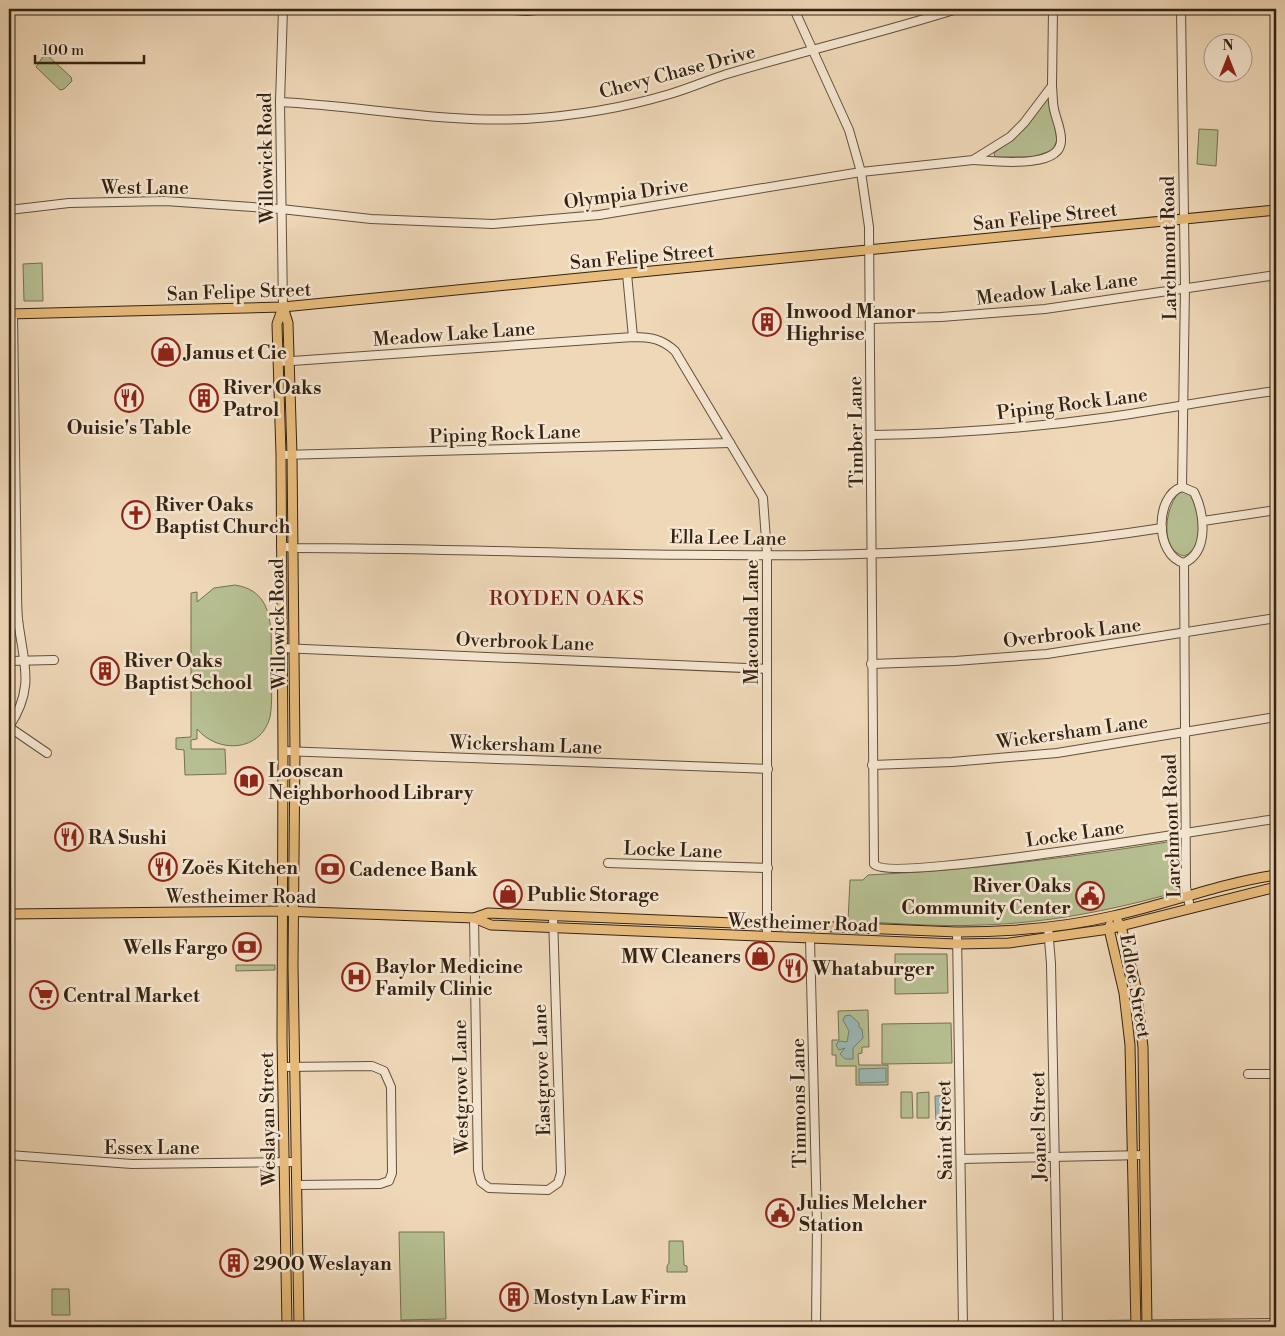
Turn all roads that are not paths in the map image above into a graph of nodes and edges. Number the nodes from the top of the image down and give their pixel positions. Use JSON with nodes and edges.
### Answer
{"nodes":[{"id":1,"x":283,"y":9,"type":"edge"},
{"id":2,"x":498,"y":9,"type":"edge"},
{"id":3,"x":548,"y":9,"type":"edge"},
{"id":4,"x":794,"y":9,"type":"edge"},
{"id":5,"x":957,"y":9,"type":"edge"},
{"id":6,"x":1053,"y":9,"type":"edge"},
{"id":7,"x":1181,"y":9,"type":"edge"},
{"id":8,"x":814,"y":51,"type":"junction"},
{"id":9,"x":1052,"y":86,"type":"junction"},
{"id":10,"x":280,"y":102,"type":"junction"},
{"id":11,"x":973,"y":160,"type":"junction"},
{"id":12,"x":861,"y":172,"type":"junction"},
{"id":13,"x":281,"y":209,"type":"junction"},
{"id":14,"x":9,"y":210,"type":"edge"},
{"id":15,"x":1276,"y":210,"type":"edge"},
{"id":16,"x":1183,"y":219,"type":"junction"},
{"id":17,"x":870,"y":251,"type":"junction"},
{"id":18,"x":627,"y":274,"type":"junction"},
{"id":19,"x":1276,"y":275,"type":"edge"},
{"id":20,"x":1185,"y":287,"type":"junction"},
{"id":21,"x":283,"y":307,"type":"junction"},
{"id":22,"x":11,"y":314,"type":"edge"},
{"id":23,"x":870,"y":319,"type":"junction"},
{"id":24,"x":633,"y":337,"type":"junction"},
{"id":25,"x":278,"y":362,"type":"junction"},
{"id":26,"x":289,"y":362,"type":"junction"},
{"id":27,"x":12,"y":371,"type":"edge"},
{"id":28,"x":1276,"y":391,"type":"edge"},
{"id":29,"x":1185,"y":405,"type":"junction"},
{"id":30,"x":871,"y":435,"type":"junction"},
{"id":31,"x":730,"y":443,"type":"junction"},
{"id":32,"x":281,"y":455,"type":"junction"},
{"id":33,"x":292,"y":455,"type":"junction"},
{"id":34,"x":12,"y":466,"type":"edge"},
{"id":35,"x":1182,"y":486,"type":"junction"},
{"id":36,"x":1276,"y":510,"type":"edge"},
{"id":37,"x":1203,"y":521,"type":"junction"},
{"id":38,"x":1162,"y":528,"type":"junction"},
{"id":39,"x":281,"y":546,"type":"junction"},
{"id":40,"x":292,"y":548,"type":"junction"},
{"id":41,"x":767,"y":554,"type":"junction"},
{"id":42,"x":872,"y":554,"type":"junction"},
{"id":43,"x":280,"y":558,"type":"junction"},
{"id":44,"x":12,"y":562,"type":"edge"},
{"id":45,"x":1184,"y":563,"type":"junction"},
{"id":46,"x":1276,"y":618,"type":"edge"},
{"id":47,"x":1186,"y":632,"type":"junction"},
{"id":48,"x":281,"y":648,"type":"junction"},
{"id":49,"x":293,"y":648,"type":"junction"},
{"id":50,"x":54,"y":660,"type":"dead end"},
{"id":51,"x":9,"y":661,"type":"edge"},
{"id":52,"x":26,"y":661,"type":"junction"},
{"id":53,"x":872,"y":664,"type":"junction"},
{"id":54,"x":768,"y":669,"type":"junction"},
{"id":55,"x":1276,"y":717,"type":"edge"},
{"id":56,"x":9,"y":727,"type":"edge"},
{"id":57,"x":1185,"y":731,"type":"junction"},
{"id":58,"x":283,"y":751,"type":"junction"},
{"id":59,"x":294,"y":751,"type":"junction"},
{"id":60,"x":47,"y":753,"type":"dead end"},
{"id":61,"x":872,"y":765,"type":"junction"},
{"id":62,"x":768,"y":769,"type":"junction"},
{"id":63,"x":1276,"y":819,"type":"edge"},
{"id":64,"x":1185,"y":832,"type":"junction"},
{"id":65,"x":608,"y":863,"type":"dead end"},
{"id":66,"x":876,"y":867,"type":"joint"},
{"id":67,"x":768,"y":868,"type":"junction"},
{"id":68,"x":1276,"y":875,"type":"edge"},
{"id":69,"x":1276,"y":887,"type":"edge"},
{"id":70,"x":1187,"y":896,"type":"junction"},
{"id":71,"x":1190,"y":908,"type":"junction"},
{"id":72,"x":282,"y":910,"type":"junction"},
{"id":73,"x":293,"y":911,"type":"junction"},
{"id":74,"x":9,"y":914,"type":"edge"},
{"id":75,"x":553,"y":916,"type":"junction"},
{"id":76,"x":1113,"y":916,"type":"junction"},
{"id":77,"x":474,"y":918,"type":"junction"},
{"id":78,"x":768,"y":925,"type":"junction"},
{"id":79,"x":1121,"y":926,"type":"junction"},
{"id":80,"x":833,"y":927,"type":"junction"},
{"id":81,"x":1048,"y":927,"type":"junction"},
{"id":82,"x":553,"y":928,"type":"junction"},
{"id":83,"x":882,"y":929,"type":"junction"},
{"id":84,"x":1109,"y":929,"type":"junction"},
{"id":85,"x":958,"y":932,"type":"junction"},
{"id":86,"x":767,"y":936,"type":"junction"},
{"id":87,"x":810,"y":938,"type":"junction"},
{"id":88,"x":1050,"y":939,"type":"junction"},
{"id":89,"x":881,"y":941,"type":"junction"},
{"id":90,"x":957,"y":944,"type":"junction"},
{"id":91,"x":294,"y":1067,"type":"junction"},
{"id":92,"x":282,"y":1068,"type":"junction"},
{"id":93,"x":1131,"y":1073,"type":"junction"},
{"id":94,"x":1144,"y":1073,"type":"junction"},
{"id":95,"x":1248,"y":1074,"type":"dead end"},
{"id":96,"x":1276,"y":1074,"type":"edge"},
{"id":97,"x":9,"y":1154,"type":"edge"},
{"id":98,"x":1145,"y":1155,"type":"junction"},
{"id":99,"x":1133,"y":1156,"type":"junction"},
{"id":100,"x":1055,"y":1157,"type":"junction"},
{"id":101,"x":961,"y":1159,"type":"junction"},
{"id":102,"x":284,"y":1162,"type":"junction"},
{"id":103,"x":296,"y":1162,"type":"junction"},
{"id":104,"x":297,"y":1185,"type":"junction"},
{"id":105,"x":521,"y":1190,"type":"joint"},
{"id":106,"x":1134,"y":1224,"type":"junction"},
{"id":107,"x":1147,"y":1224,"type":"junction"},
{"id":108,"x":1276,"y":1323,"type":"edge"},
{"id":109,"x":1058,"y":1326,"type":"junction"},
{"id":110,"x":1086,"y":1326,"type":"edge"},
{"id":111,"x":1136,"y":1326,"type":"edge"},
{"id":112,"x":1147,"y":1326,"type":"edge"},
{"id":113,"x":1200,"y":1326,"type":"edge"},
{"id":114,"x":287,"y":1327,"type":"edge"},
{"id":115,"x":299,"y":1327,"type":"edge"},
{"id":116,"x":816,"y":1327,"type":"edge"},
{"id":117,"x":941,"y":1327,"type":"edge"},
{"id":118,"x":964,"y":1327,"type":"edge"}],
"edges":[{"from":1,"to":10,"type":"street","name":"Willowick Road"},
{"from":2,"to":3,"type":"street"},
{"from":4,"to":8,"type":"street","name":"Timber Lane"},
{"from":5,"to":8,"type":"street","name":"Chevy Chase Drive"},
{"from":6,"to":9,"type":"street","name":"Olympia Drive"},
{"from":7,"to":16,"type":"street","name":"Larchmont Road"},
{"from":8,"to":10,"type":"street","name":"Chevy Chase Drive"},
{"from":8,"to":12,"type":"street","name":"Timber Lane"},
{"from":9,"to":11,"type":"street","name":"Olympia Drive"},
{"from":9,"to":11,"type":"street","name":"Olympia Drive"},
{"from":10,"to":13,"type":"street","name":"Willowick Road"},
{"from":11,"to":12,"type":"street","name":"Olympia Drive"},
{"from":12,"to":13,"type":"street","name":"Olympia Drive"},
{"from":12,"to":17,"type":"street","name":"Timber Lane"},
{"from":13,"to":14,"type":"street","name":"West Lane"},
{"from":13,"to":21,"type":"street","name":"Willowick Road"},
{"from":15,"to":16,"type":"main road","name":"San Felipe Street"},
{"from":16,"to":17,"type":"main road","name":"San Felipe Street"},
{"from":16,"to":20,"type":"street","name":"Larchmont Road"},
{"from":17,"to":18,"type":"main road","name":"San Felipe Street"},
{"from":17,"to":23,"type":"street","name":"Timber Lane"},
{"from":18,"to":21,"type":"main road","name":"San Felipe Street"},
{"from":18,"to":24,"type":"street"},
{"from":19,"to":20,"type":"street","name":"Meadow Lake Lane"},
{"from":20,"to":23,"type":"street","name":"Meadow Lake Lane"},
{"from":20,"to":29,"type":"street","name":"Larchmont Road"},
{"from":21,"to":22,"type":"main road","name":"San Felipe Street"},
{"from":21,"to":25,"type":"main road","name":"Willowick Road"},
{"from":21,"to":26,"type":"main road","name":"Willowick Road"},
{"from":22,"to":27,"type":"street"},
{"from":23,"to":30,"type":"street","name":"Timber Lane"},
{"from":24,"to":26,"type":"street","name":"Meadow Lake Lane"},
{"from":24,"to":31,"type":"street","name":"Maconda Lane"},
{"from":25,"to":26,"type":"street","name":"Meadow Lake Lane"},
{"from":25,"to":32,"type":"main road","name":"Willowick Road"},
{"from":26,"to":33,"type":"main road","name":"Willowick Road"},
{"from":27,"to":34,"type":"street"},
{"from":28,"to":29,"type":"street","name":"Piping Rock Lane"},
{"from":29,"to":30,"type":"street","name":"Piping Rock Lane"},
{"from":29,"to":35,"type":"street","name":"Larchmont Road"},
{"from":30,"to":42,"type":"street","name":"Timber Lane"},
{"from":31,"to":33,"type":"street","name":"Piping Rock Lane"},
{"from":31,"to":41,"type":"street","name":"Maconda Lane"},
{"from":32,"to":33,"type":"street","name":"Piping Rock Lane"},
{"from":32,"to":39,"type":"main road","name":"Willowick Road"},
{"from":33,"to":40,"type":"main road","name":"Willowick Road"},
{"from":34,"to":44,"type":"street"},
{"from":35,"to":37,"type":"street"},
{"from":35,"to":38,"type":"street"},
{"from":36,"to":37,"type":"street"},
{"from":37,"to":45,"type":"street"},
{"from":38,"to":42,"type":"street","name":"Ella Lee Lane"},
{"from":38,"to":45,"type":"street"},
{"from":39,"to":40,"type":"street","name":"Ella Lee Lane"},
{"from":39,"to":43,"type":"main road","name":"Willowick Road"},
{"from":40,"to":41,"type":"street","name":"Ella Lee Lane"},
{"from":40,"to":43,"type":"street"},
{"from":40,"to":49,"type":"main road","name":"Willowick Road"},
{"from":41,"to":42,"type":"street","name":"Ella Lee Lane"},
{"from":41,"to":54,"type":"street","name":"Maconda Lane"},
{"from":42,"to":53,"type":"street","name":"Timber Lane"},
{"from":43,"to":48,"type":"main road","name":"Willowick Road"},
{"from":44,"to":52,"type":"street"},
{"from":45,"to":47,"type":"street","name":"Larchmont Road"},
{"from":46,"to":47,"type":"street","name":"Overbrook Lane"},
{"from":47,"to":53,"type":"street","name":"Overbrook Lane"},
{"from":47,"to":57,"type":"street","name":"Larchmont Road"},
{"from":48,"to":49,"type":"street","name":"Overbrook Lane"},
{"from":48,"to":58,"type":"main road","name":"Willowick Road"},
{"from":49,"to":54,"type":"street","name":"Overbrook Lane"},
{"from":49,"to":59,"type":"main road","name":"Willowick Road"},
{"from":50,"to":52,"type":"street"},
{"from":51,"to":52,"type":"street"},
{"from":52,"to":56,"type":"street"},
{"from":53,"to":61,"type":"street","name":"Timber Lane"},
{"from":54,"to":62,"type":"street","name":"Maconda Lane"},
{"from":55,"to":57,"type":"street","name":"Wickersham Lane"},
{"from":56,"to":60,"type":"street"},
{"from":57,"to":61,"type":"street","name":"Wickersham Lane"},
{"from":57,"to":64,"type":"street","name":"Larchmont Road"},
{"from":58,"to":59,"type":"street","name":"Wickersham Lane"},
{"from":58,"to":72,"type":"main road","name":"Willowick Road"},
{"from":59,"to":62,"type":"street","name":"Wickersham Lane"},
{"from":59,"to":73,"type":"main road","name":"Willowick Road"},
{"from":61,"to":66,"type":"street","name":"Timber Lane"},
{"from":62,"to":67,"type":"street","name":"Maconda Lane"},
{"from":63,"to":64,"type":"street","name":"Locke Lane"},
{"from":64,"to":66,"type":"street","name":"Locke Lane"},
{"from":64,"to":70,"type":"street","name":"Larchmont Road"},
{"from":65,"to":67,"type":"street","name":"Locke Lane"},
{"from":67,"to":78,"type":"street","name":"Maconda Lane"},
{"from":68,"to":70,"type":"main road","name":"Westheimer Road"},
{"from":69,"to":71,"type":"main road","name":"Westheimer Road"},
{"from":70,"to":71,"type":"street","name":"Larchmont Road"},
{"from":70,"to":76,"type":"main road","name":"Westheimer Road"},
{"from":71,"to":79,"type":"main road","name":"Westheimer Road"},
{"from":72,"to":73,"type":"main road","name":"Westheimer Road"},
{"from":72,"to":74,"type":"main road","name":"Westheimer Road"},
{"from":72,"to":92,"type":"main road","name":"Weslayan Street"},
{"from":73,"to":77,"type":"main road","name":"Westheimer Road"},
{"from":73,"to":91,"type":"main road","name":"Weslayan Street"},
{"from":75,"to":77,"type":"main road","name":"Westheimer Road"},
{"from":75,"to":78,"type":"main road","name":"Westheimer Road"},
{"from":75,"to":82,"type":"street","name":"Eastgrove Lane"},
{"from":76,"to":79,"type":"main road","name":"Edloe Street"},
{"from":76,"to":81,"type":"main road","name":"Westheimer Road"},
{"from":76,"to":84,"type":"main road","name":"Edloe Street"},
{"from":77,"to":82,"type":"main road","name":"Westheimer Road"},
{"from":77,"to":105,"type":"street","name":"Westgrove Lane"},
{"from":78,"to":80,"type":"main road","name":"Westheimer Road"},
{"from":78,"to":86,"type":"street","name":"Maconda Lane"},
{"from":79,"to":84,"type":"main road","name":"Westheimer Road"},
{"from":79,"to":94,"type":"main road","name":"Edloe Street"},
{"from":80,"to":83,"type":"main road","name":"Westheimer Road"},
{"from":80,"to":87,"type":"main road"},
{"from":81,"to":85,"type":"main road","name":"Westheimer Road"},
{"from":81,"to":88,"type":"street","name":"Joanel Street"},
{"from":82,"to":86,"type":"main road","name":"Westheimer Road"},
{"from":82,"to":105,"type":"street","name":"Eastgrove Lane"},
{"from":83,"to":85,"type":"main road","name":"Westheimer Road"},
{"from":83,"to":89,"type":"main road"},
{"from":84,"to":88,"type":"main road","name":"Westheimer Road"},
{"from":84,"to":93,"type":"main road","name":"Edloe Street"},
{"from":85,"to":90,"type":"street","name":"Saint Street"},
{"from":86,"to":87,"type":"main road","name":"Westheimer Road"},
{"from":87,"to":89,"type":"main road","name":"Westheimer Road"},
{"from":87,"to":116,"type":"street","name":"Timmons Lane"},
{"from":88,"to":90,"type":"main road","name":"Westheimer Road"},
{"from":88,"to":100,"type":"street","name":"Joanel Street"},
{"from":89,"to":90,"type":"main road","name":"Westheimer Road"},
{"from":90,"to":101,"type":"street","name":"Saint Street"},
{"from":91,"to":92,"type":"street"},
{"from":91,"to":103,"type":"main road","name":"Weslayan Street"},
{"from":91,"to":104,"type":"street"},
{"from":92,"to":102,"type":"main road","name":"Weslayan Street"},
{"from":93,"to":94,"type":"main road"},
{"from":93,"to":99,"type":"main road","name":"Edloe Street"},
{"from":94,"to":98,"type":"main road","name":"Edloe Street"},
{"from":95,"to":96,"type":"street"},
{"from":97,"to":102,"type":"street","name":"Essex Lane"},
{"from":98,"to":99,"type":"street"},
{"from":98,"to":107,"type":"main road","name":"Edloe Street"},
{"from":99,"to":100,"type":"street"},
{"from":99,"to":106,"type":"main road","name":"Edloe Street"},
{"from":100,"to":101,"type":"street"},
{"from":100,"to":109,"type":"street","name":"Joanel Street"},
{"from":101,"to":118,"type":"street","name":"Saint Street"},
{"from":102,"to":103,"type":"street","name":"Essex Lane"},
{"from":102,"to":114,"type":"main road","name":"Weslayan Street"},
{"from":103,"to":104,"type":"main road","name":"Weslayan Street"},
{"from":104,"to":115,"type":"main road","name":"Weslayan Street"},
{"from":106,"to":107,"type":"main road"},
{"from":106,"to":111,"type":"main road","name":"Edloe Street"},
{"from":107,"to":112,"type":"main road","name":"Edloe Street"},
{"from":108,"to":113,"type":"street"},
{"from":109,"to":110,"type":"street"},
{"from":109,"to":118,"type":"street"},
{"from":110,"to":111,"type":"street"},
{"from":111,"to":112,"type":"street"},
{"from":112,"to":113,"type":"street"},
{"from":117,"to":118,"type":"street"}]}
